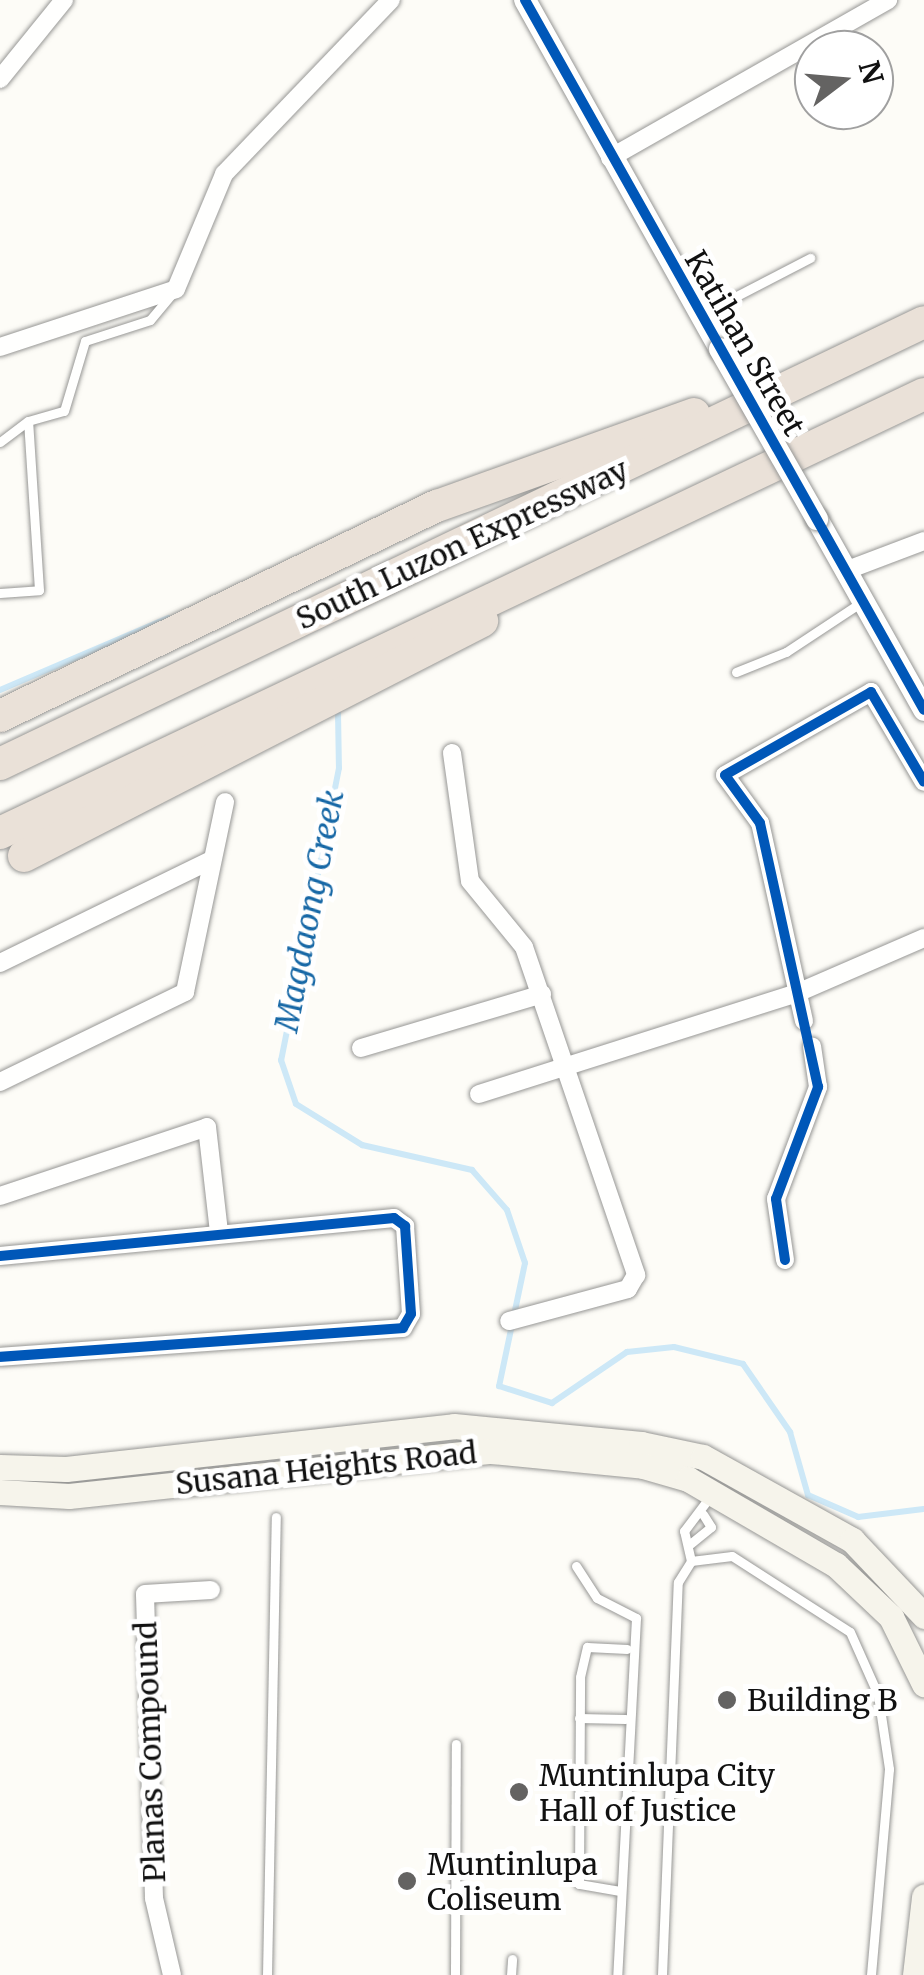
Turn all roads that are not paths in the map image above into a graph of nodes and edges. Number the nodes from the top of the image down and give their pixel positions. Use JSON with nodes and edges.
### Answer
{"nodes":[{"id":1,"x":64,"y":0,"type":"edge"},
{"id":2,"x":391,"y":0,"type":"edge"},
{"id":3,"x":525,"y":0,"type":"edge"},
{"id":4,"x":888,"y":0,"type":"edge"},
{"id":5,"x":0,"y":79,"type":"edge"},
{"id":6,"x":610,"y":158,"type":"junction"},
{"id":7,"x":810,"y":258,"type":"dead end"},
{"id":8,"x":176,"y":290,"type":"junction"},
{"id":9,"x":700,"y":315,"type":"junction"},
{"id":10,"x":924,"y":322,"type":"edge"},
{"id":11,"x":0,"y":346,"type":"edge"},
{"id":12,"x":840,"y":363,"type":"junction"},
{"id":13,"x":924,"y":394,"type":"edge"},
{"id":14,"x":28,"y":421,"type":"junction"},
{"id":15,"x":0,"y":442,"type":"edge"},
{"id":16,"x":924,"y":541,"type":"edge"},
{"id":17,"x":845,"y":571,"type":"junction"},
{"id":18,"x":0,"y":593,"type":"edge"},
{"id":19,"x":862,"y":602,"type":"junction"},
{"id":20,"x":736,"y":672,"type":"dead end"},
{"id":21,"x":924,"y":710,"type":"edge"},
{"id":22,"x":0,"y":716,"type":"edge"},
{"id":23,"x":452,"y":753,"type":"dead end"},
{"id":24,"x":0,"y":764,"type":"edge"},
{"id":25,"x":924,"y":782,"type":"edge"},
{"id":26,"x":225,"y":802,"type":"dead end"},
{"id":27,"x":12,"y":845,"type":"edge"},
{"id":28,"x":212,"y":860,"type":"junction"},
{"id":29,"x":924,"y":938,"type":"edge"},
{"id":30,"x":0,"y":962,"type":"edge"},
{"id":31,"x":542,"y":994,"type":"junction"},
{"id":32,"x":795,"y":994,"type":"junction"},
{"id":33,"x":804,"y":1020,"type":"dead end"},
{"id":34,"x":812,"y":1046,"type":"dead end"},
{"id":35,"x":361,"y":1048,"type":"dead end"},
{"id":36,"x":568,"y":1064,"type":"junction"},
{"id":37,"x":0,"y":1082,"type":"edge"},
{"id":38,"x":479,"y":1094,"type":"dead end"},
{"id":39,"x":0,"y":1196,"type":"edge"},
{"id":40,"x":219,"y":1232,"type":"junction"},
{"id":41,"x":0,"y":1256,"type":"edge"},
{"id":42,"x":785,"y":1260,"type":"dead end"},
{"id":43,"x":510,"y":1321,"type":"dead end"},
{"id":44,"x":0,"y":1357,"type":"edge"},
{"id":45,"x":0,"y":1467,"type":"edge"},
{"id":46,"x":0,"y":1492,"type":"edge"},
{"id":47,"x":708,"y":1503,"type":"junction"},
{"id":48,"x":276,"y":1517,"type":"dead end"},
{"id":49,"x":691,"y":1561,"type":"junction"},
{"id":50,"x":576,"y":1566,"type":"dead end"},
{"id":51,"x":211,"y":1590,"type":"dead end"},
{"id":52,"x":924,"y":1616,"type":"edge"},
{"id":53,"x":627,"y":1649,"type":"junction"},
{"id":54,"x":924,"y":1684,"type":"edge"},
{"id":55,"x":580,"y":1718,"type":"junction"},
{"id":56,"x":625,"y":1719,"type":"junction"},
{"id":57,"x":456,"y":1744,"type":"dead end"},
{"id":58,"x":620,"y":1891,"type":"junction"},
{"id":59,"x":924,"y":1897,"type":"edge"},
{"id":60,"x":512,"y":1959,"type":"dead end"},
{"id":61,"x":172,"y":1975,"type":"edge"},
{"id":62,"x":267,"y":1975,"type":"edge"},
{"id":63,"x":454,"y":1975,"type":"edge"},
{"id":64,"x":511,"y":1975,"type":"edge"},
{"id":65,"x":617,"y":1975,"type":"edge"},
{"id":66,"x":662,"y":1975,"type":"edge"},
{"id":67,"x":871,"y":1975,"type":"edge"},
{"id":68,"x":915,"y":1975,"type":"edge"}],
"edges":[{"from":1,"to":5,"type":"street"},
{"from":2,"to":8,"type":"street"},
{"from":3,"to":6,"type":"street","name":"Katihan Street"},
{"from":4,"to":6,"type":"street"},
{"from":6,"to":9,"type":"street","name":"Katihan Street"},
{"from":7,"to":9,"type":"lane"},
{"from":8,"to":11,"type":"street"},
{"from":8,"to":14,"type":"lane"},
{"from":9,"to":17,"type":"street","name":"Katihan Street","bridge":true},
{"from":10,"to":12,"type":"highway","name":"South Luzon Expressway"},
{"from":12,"to":22,"type":"highway"},
{"from":12,"to":24,"type":"highway","name":"South Luzon Expressway"},
{"from":13,"to":27,"type":"highway","name":"South Luzon Expressway"},
{"from":14,"to":15,"type":"lane"},
{"from":14,"to":18,"type":"lane"},
{"from":16,"to":17,"type":"street"},
{"from":17,"to":19,"type":"street","name":"Katihan Street"},
{"from":19,"to":20,"type":"lane"},
{"from":19,"to":21,"type":"street","name":"Katihan Street"},
{"from":23,"to":31,"type":"street"},
{"from":25,"to":32,"type":"street"},
{"from":26,"to":28,"type":"street"},
{"from":28,"to":30,"type":"street"},
{"from":28,"to":37,"type":"street"},
{"from":29,"to":32,"type":"street"},
{"from":31,"to":35,"type":"street"},
{"from":31,"to":36,"type":"street"},
{"from":32,"to":33,"type":"street"},
{"from":32,"to":36,"type":"street"},
{"from":34,"to":42,"type":"street"},
{"from":36,"to":38,"type":"street"},
{"from":36,"to":43,"type":"street"},
{"from":39,"to":40,"type":"street"},
{"from":40,"to":41,"type":"street"},
{"from":40,"to":44,"type":"street"},
{"from":45,"to":52,"type":"main road","name":"Susana Heights Road"},
{"from":46,"to":47,"type":"main road","name":"Susana Heights Road"},
{"from":47,"to":49,"type":"lane"},
{"from":47,"to":54,"type":"main road","name":"Susana Heights Road"},
{"from":48,"to":62,"type":"lane"},
{"from":49,"to":66,"type":"lane"},
{"from":49,"to":67,"type":"lane"},
{"from":50,"to":53,"type":"lane"},
{"from":51,"to":61,"type":"street","name":"Planas Compound"},
{"from":53,"to":55,"type":"lane"},
{"from":53,"to":56,"type":"lane"},
{"from":55,"to":56,"type":"lane"},
{"from":55,"to":58,"type":"lane"},
{"from":56,"to":58,"type":"lane"},
{"from":57,"to":63,"type":"lane"},
{"from":58,"to":65,"type":"lane"},
{"from":59,"to":68,"type":"main road"},
{"from":60,"to":64,"type":"lane"}]}
